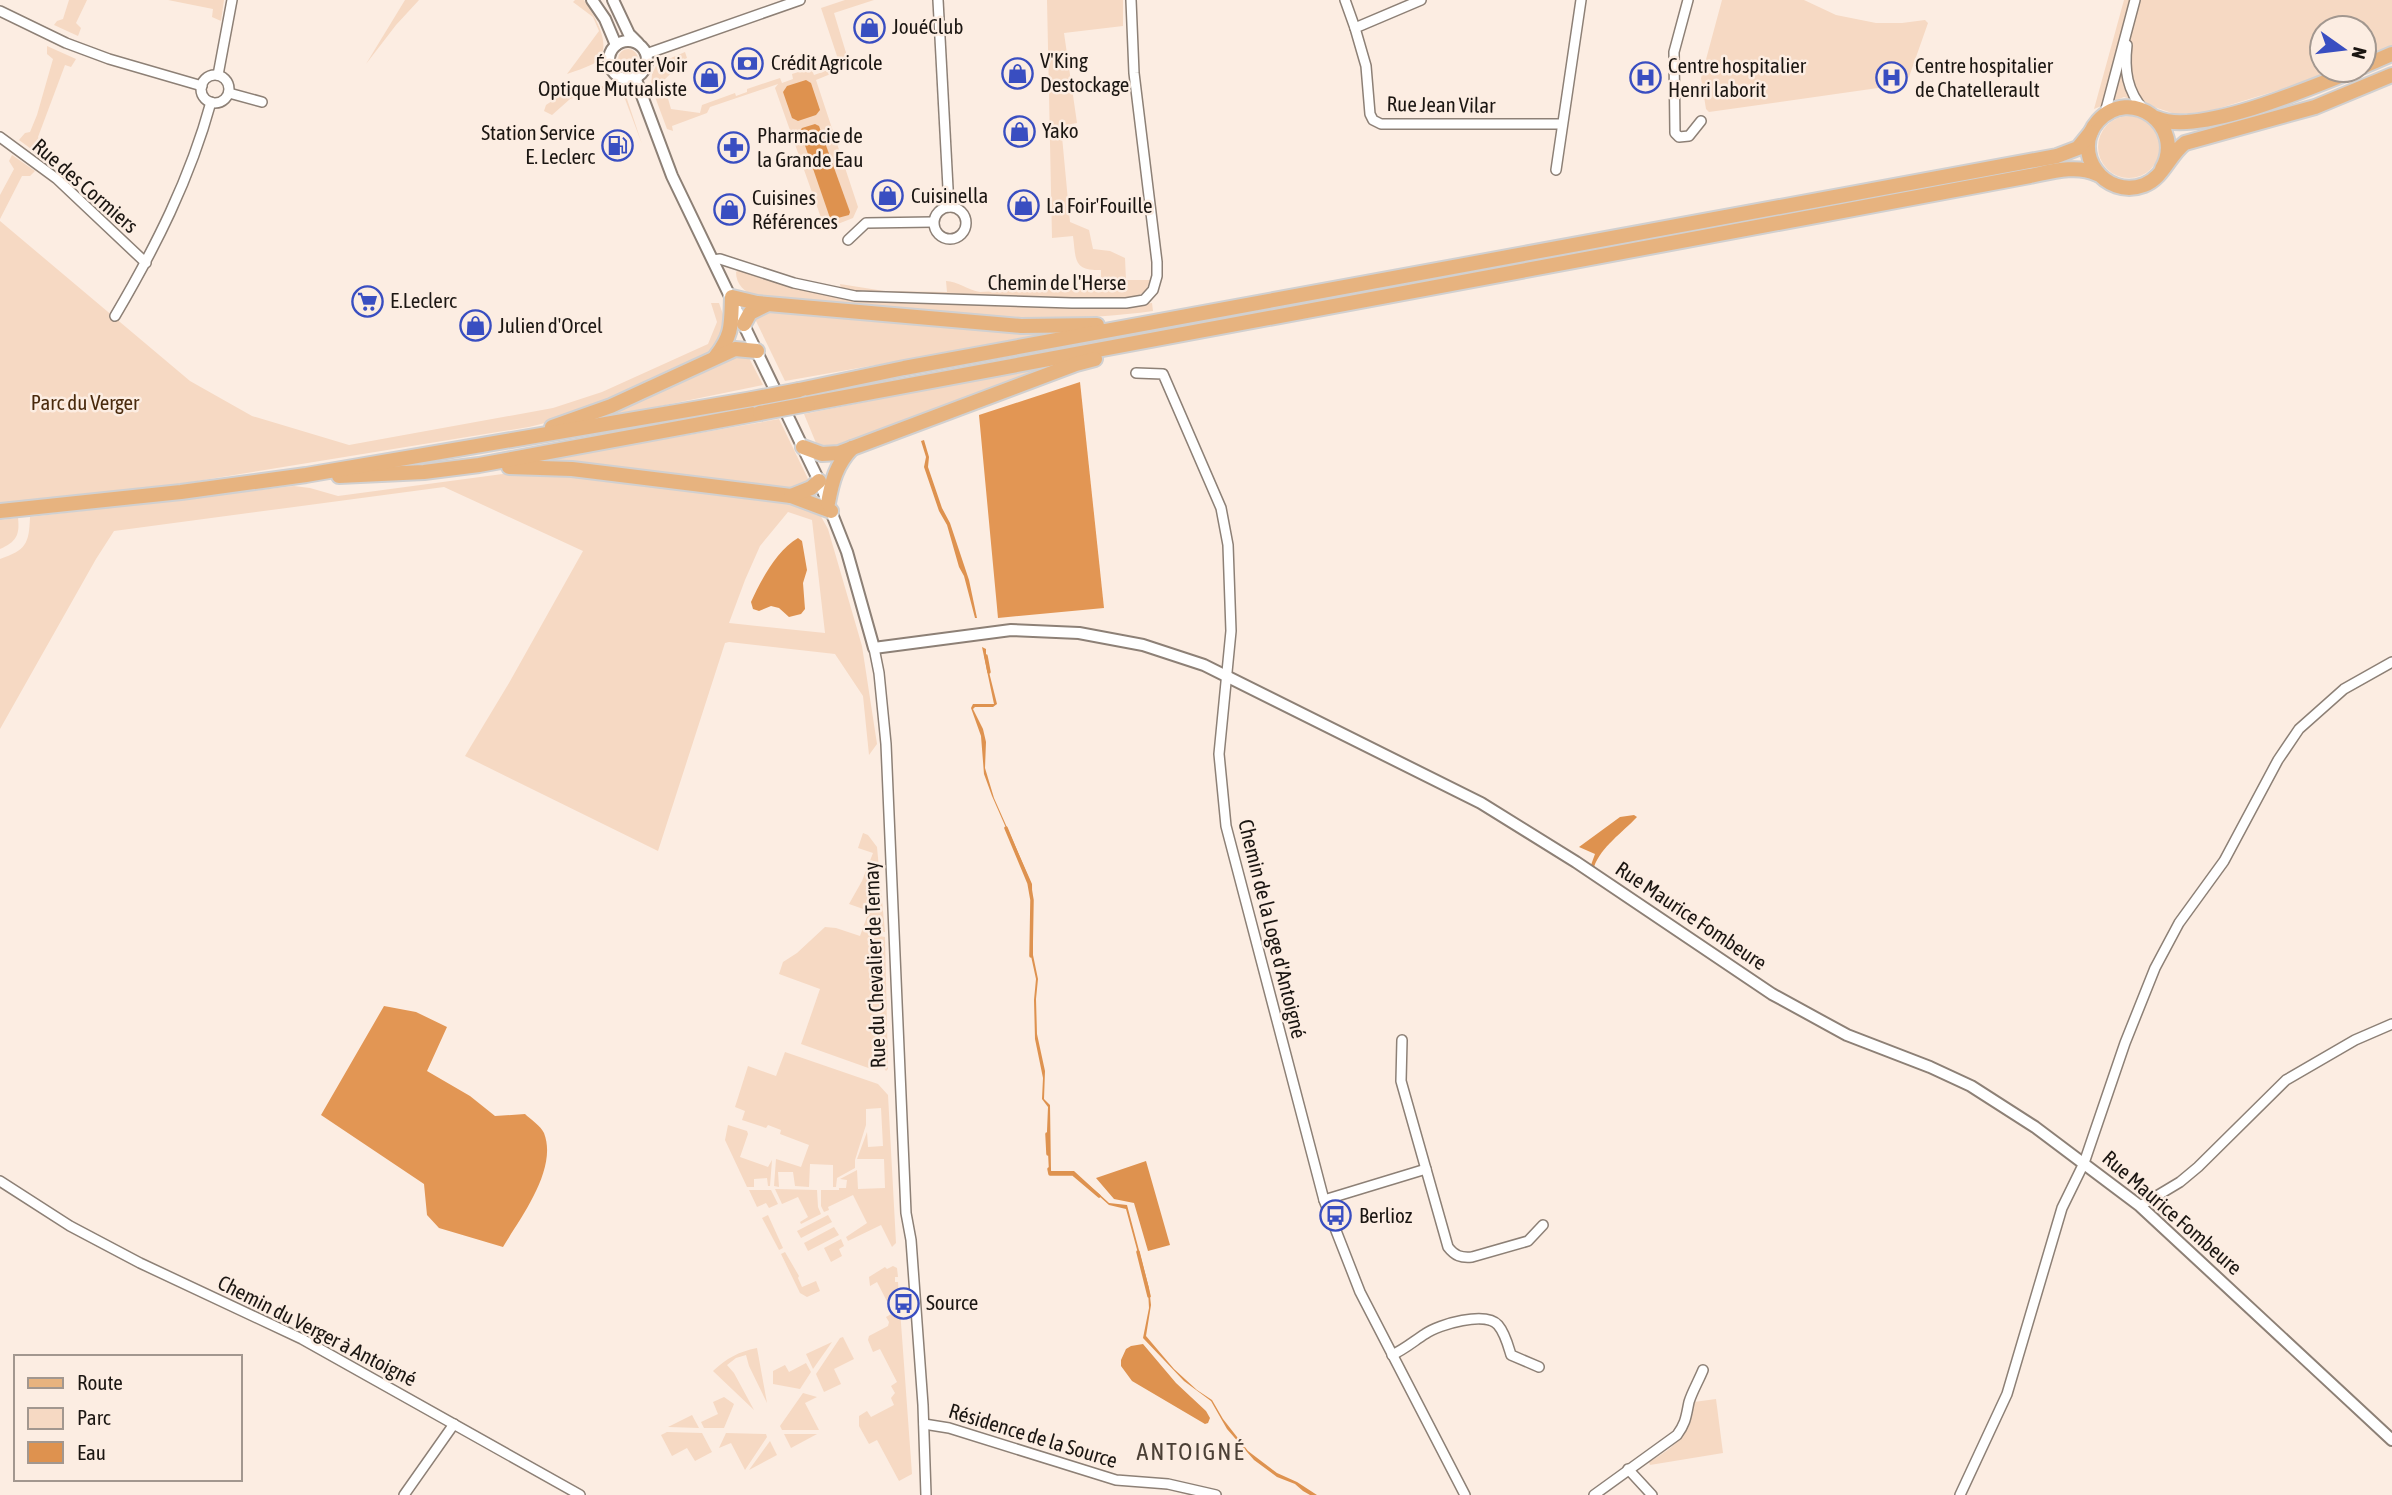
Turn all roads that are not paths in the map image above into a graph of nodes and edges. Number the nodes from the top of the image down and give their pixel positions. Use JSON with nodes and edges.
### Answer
{"nodes":[{"id":1,"x":232,"y":0,"type":"edge"},
{"id":2,"x":592,"y":0,"type":"edge"},
{"id":3,"x":613,"y":0,"type":"edge"},
{"id":4,"x":800,"y":0,"type":"edge"},
{"id":5,"x":938,"y":0,"type":"edge"},
{"id":6,"x":1131,"y":0,"type":"edge"},
{"id":7,"x":1345,"y":0,"type":"edge"},
{"id":8,"x":1421,"y":0,"type":"edge"},
{"id":9,"x":1581,"y":0,"type":"edge"},
{"id":10,"x":1688,"y":0,"type":"edge"},
{"id":11,"x":2134,"y":4,"type":"edge"},
{"id":12,"x":0,"y":11,"type":"edge"},
{"id":13,"x":1355,"y":27,"type":"junction"},
{"id":14,"x":638,"y":43,"type":"junction"},
{"id":15,"x":616,"y":45,"type":"junction"},
{"id":16,"x":646,"y":54,"type":"junction"},
{"id":17,"x":218,"y":75,"type":"junction"},
{"id":18,"x":2392,"y":75,"type":"edge"},
{"id":19,"x":635,"y":78,"type":"junction"},
{"id":20,"x":2317,"y":84,"type":"edge"},
{"id":21,"x":202,"y":86,"type":"junction"},
{"id":22,"x":229,"y":93,"type":"junction"},
{"id":23,"x":211,"y":102,"type":"junction"},
{"id":24,"x":262,"y":102,"type":"dead end"},
{"id":25,"x":2150,"y":114,"type":"junction"},
{"id":26,"x":2104,"y":116,"type":"junction"},
{"id":27,"x":1701,"y":121,"type":"dead end"},
{"id":28,"x":1562,"y":124,"type":"junction"},
{"id":29,"x":2091,"y":132,"type":"junction"},
{"id":30,"x":0,"y":137,"type":"edge"},
{"id":31,"x":2162,"y":169,"type":"junction"},
{"id":32,"x":1556,"y":170,"type":"dead end"},
{"id":33,"x":2097,"y":174,"type":"junction"},
{"id":34,"x":949,"y":207,"type":"junction"},
{"id":35,"x":933,"y":222,"type":"junction"},
{"id":36,"x":848,"y":240,"type":"dead end"},
{"id":37,"x":713,"y":260,"type":"junction"},
{"id":38,"x":146,"y":263,"type":"junction"},
{"id":39,"x":732,"y":297,"type":"junction"},
{"id":40,"x":767,"y":304,"type":"junction"},
{"id":41,"x":115,"y":316,"type":"dead end"},
{"id":42,"x":1157,"y":322,"type":"junction"},
{"id":43,"x":744,"y":324,"type":"junction"},
{"id":44,"x":1156,"y":339,"type":"junction"},
{"id":45,"x":757,"y":351,"type":"junction"},
{"id":46,"x":716,"y":356,"type":"junction"},
{"id":47,"x":1136,"y":373,"type":"dead end"},
{"id":48,"x":521,"y":439,"type":"junction"},
{"id":49,"x":803,"y":447,"type":"junction"},
{"id":50,"x":852,"y":448,"type":"junction"},
{"id":51,"x":479,"y":466,"type":"junction"},
{"id":52,"x":306,"y":475,"type":"junction"},
{"id":53,"x":819,"y":481,"type":"junction"},
{"id":54,"x":791,"y":496,"type":"junction"},
{"id":55,"x":830,"y":507,"type":"junction"},
{"id":56,"x":0,"y":511,"type":"edge"},
{"id":57,"x":874,"y":648,"type":"junction"},
{"id":58,"x":2392,"y":662,"type":"edge"},
{"id":59,"x":1227,"y":677,"type":"junction"},
{"id":60,"x":2392,"y":1024,"type":"edge"},
{"id":61,"x":1402,"y":1040,"type":"dead end"},
{"id":62,"x":2084,"y":1163,"type":"junction"},
{"id":63,"x":1426,"y":1169,"type":"junction"},
{"id":64,"x":0,"y":1181,"type":"edge"},
{"id":65,"x":1324,"y":1200,"type":"junction"},
{"id":66,"x":2140,"y":1206,"type":"junction"},
{"id":67,"x":1543,"y":1225,"type":"dead end"},
{"id":68,"x":1392,"y":1355,"type":"junction"},
{"id":69,"x":1539,"y":1367,"type":"dead end"},
{"id":70,"x":1703,"y":1370,"type":"dead end"},
{"id":71,"x":454,"y":1424,"type":"junction"},
{"id":72,"x":923,"y":1424,"type":"junction"},
{"id":73,"x":2392,"y":1440,"type":"edge"},
{"id":74,"x":1628,"y":1469,"type":"junction"},
{"id":75,"x":404,"y":1495,"type":"edge"},
{"id":76,"x":580,"y":1495,"type":"edge"},
{"id":77,"x":926,"y":1495,"type":"edge"},
{"id":78,"x":1216,"y":1495,"type":"edge"},
{"id":79,"x":1465,"y":1495,"type":"edge"},
{"id":80,"x":1594,"y":1495,"type":"edge"},
{"id":81,"x":1652,"y":1495,"type":"edge"},
{"id":82,"x":1960,"y":1495,"type":"edge"}],
"edges":[{"from":1,"to":17,"type":"street"},
{"from":2,"to":15,"type":"street"},
{"from":3,"to":14,"type":"street"},
{"from":4,"to":16,"type":"street"},
{"from":5,"to":34,"type":"street"},
{"from":6,"to":37,"type":"street","name":"Chemin de l'Herse"},
{"from":7,"to":13,"type":"street","name":"Rue Jean Vilar"},
{"from":8,"to":13,"type":"street"},
{"from":9,"to":28,"type":"street"},
{"from":10,"to":27,"type":"street"},
{"from":11,"to":25,"type":"street"},
{"from":11,"to":26,"type":"street"},
{"from":12,"to":21,"type":"street"},
{"from":13,"to":28,"type":"street","name":"Rue Jean Vilar"},
{"from":14,"to":15,"type":"street"},
{"from":14,"to":16,"type":"street"},
{"from":15,"to":19,"type":"street"},
{"from":16,"to":19,"type":"street"},
{"from":17,"to":21,"type":"street"},
{"from":17,"to":22,"type":"street"},
{"from":18,"to":31,"type":"main road"},
{"from":19,"to":37,"type":"street","name":"Rue du Chevalier de Ternay"},
{"from":20,"to":25,"type":"main road"},
{"from":21,"to":23,"type":"street"},
{"from":22,"to":23,"type":"street"},
{"from":22,"to":24,"type":"street"},
{"from":23,"to":38,"type":"street","name":"Rue des Cormiers"},
{"from":25,"to":26,"type":"main road"},
{"from":25,"to":31,"type":"main road"},
{"from":26,"to":29,"type":"main road"},
{"from":28,"to":32,"type":"street"},
{"from":29,"to":33,"type":"main road"},
{"from":29,"to":42,"type":"main road"},
{"from":30,"to":38,"type":"street","name":"Rue des Cormiers"},
{"from":31,"to":33,"type":"main road"},
{"from":33,"to":44,"type":"main road"},
{"from":34,"to":35,"type":"street"},
{"from":34,"to":35,"type":"street"},
{"from":35,"to":36,"type":"street"},
{"from":37,"to":39,"type":"street","name":"Rue du Chevalier de Ternay"},
{"from":38,"to":41,"type":"street","name":"Rue des Cormiers"},
{"from":39,"to":40,"type":"main road"},
{"from":39,"to":43,"type":"street","name":"Rue du Chevalier de Ternay"},
{"from":39,"to":46,"type":"main road"},
{"from":40,"to":42,"type":"main road"},
{"from":40,"to":43,"type":"main road"},
{"from":42,"to":48,"type":"main road","bridge":true},
{"from":43,"to":45,"type":"street","name":"Rue du Chevalier de Ternay"},
{"from":44,"to":50,"type":"main road"},
{"from":44,"to":51,"type":"main road","bridge":true},
{"from":45,"to":46,"type":"main road"},
{"from":45,"to":49,"type":"street","name":"Rue du Chevalier de Ternay"},
{"from":46,"to":48,"type":"main road"},
{"from":47,"to":59,"type":"street","name":"Chemin de la Loge d'Antoigné"},
{"from":48,"to":52,"type":"main road"},
{"from":49,"to":50,"type":"main road"},
{"from":49,"to":53,"type":"street","name":"Rue du Chevalier de Ternay"},
{"from":50,"to":55,"type":"main road"},
{"from":51,"to":52,"type":"main road"},
{"from":51,"to":54,"type":"main road"},
{"from":52,"to":56,"type":"main road"},
{"from":53,"to":54,"type":"main road"},
{"from":53,"to":55,"type":"street","name":"Rue du Chevalier de Ternay"},
{"from":54,"to":55,"type":"main road"},
{"from":55,"to":57,"type":"street","name":"Rue du Chevalier de Ternay"},
{"from":57,"to":59,"type":"street","name":"Rue Maurice Fombeure"},
{"from":57,"to":72,"type":"street","name":"Rue du Chevalier de Ternay"},
{"from":58,"to":62,"type":"street"},
{"from":59,"to":62,"type":"street","name":"Rue Maurice Fombeure"},
{"from":59,"to":65,"type":"street","name":"Chemin de la Loge d'Antoigné"},
{"from":60,"to":66,"type":"street"},
{"from":61,"to":63,"type":"street"},
{"from":62,"to":66,"type":"street","name":"Rue Maurice Fombeure"},
{"from":62,"to":82,"type":"street"},
{"from":63,"to":65,"type":"street"},
{"from":63,"to":67,"type":"street"},
{"from":64,"to":71,"type":"street","name":"Chemin du Verger à Antoigné"},
{"from":65,"to":68,"type":"street","name":"Chemin de la Loge d'Antoigné"},
{"from":66,"to":73,"type":"street","name":"Rue Maurice Fombeure"},
{"from":68,"to":69,"type":"street"},
{"from":68,"to":79,"type":"street","name":"Chemin de la Loge d'Antoigné"},
{"from":70,"to":74,"type":"street"},
{"from":71,"to":75,"type":"street"},
{"from":71,"to":76,"type":"street","name":"Chemin du Verger à Antoigné"},
{"from":72,"to":77,"type":"street","name":"Rue du Chevalier de Ternay"},
{"from":72,"to":78,"type":"street","name":"Résidence de la Source"},
{"from":74,"to":80,"type":"street"},
{"from":74,"to":81,"type":"street"}]}
